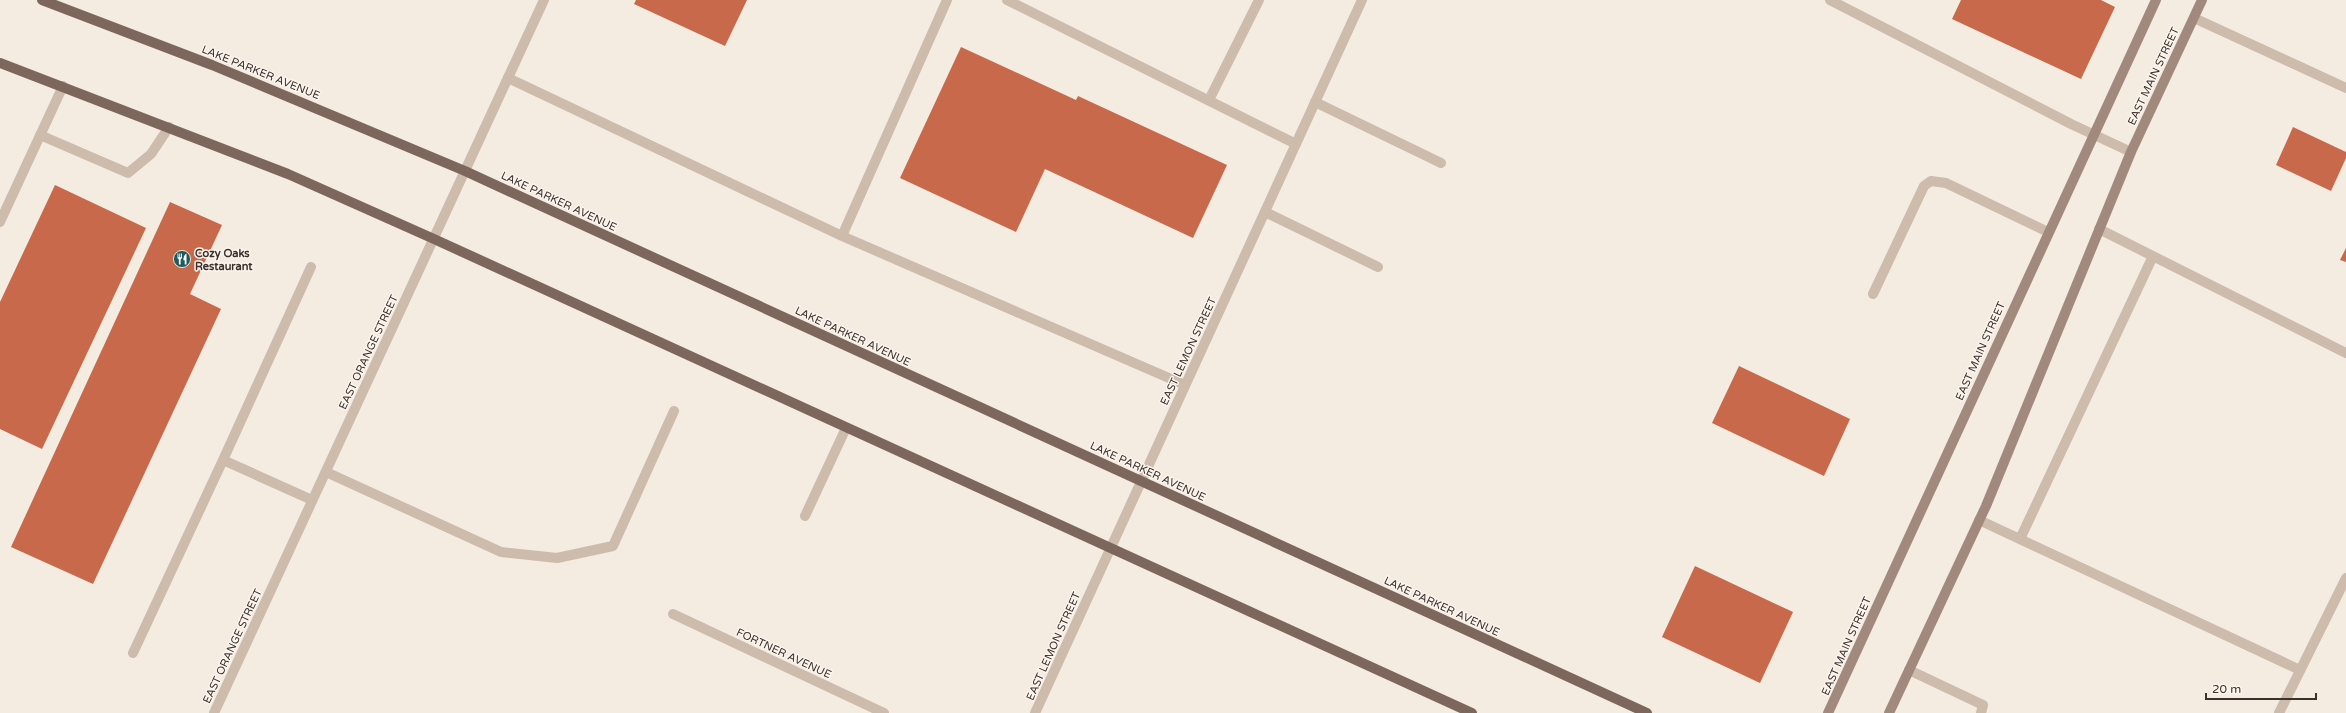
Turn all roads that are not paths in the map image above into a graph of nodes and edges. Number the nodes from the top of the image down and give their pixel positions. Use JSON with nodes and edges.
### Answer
{"nodes":[{"id":1,"x":42,"y":0,"type":"edge"},
{"id":2,"x":544,"y":0,"type":"edge"},
{"id":3,"x":947,"y":0,"type":"edge"},
{"id":4,"x":1007,"y":0,"type":"edge"},
{"id":5,"x":1259,"y":0,"type":"edge"},
{"id":6,"x":1362,"y":0,"type":"edge"},
{"id":7,"x":1830,"y":0,"type":"edge"},
{"id":8,"x":2156,"y":0,"type":"edge"},
{"id":9,"x":2202,"y":0,"type":"edge"},
{"id":10,"x":2194,"y":18,"type":"junction"},
{"id":11,"x":0,"y":63,"type":"edge"},
{"id":12,"x":508,"y":78,"type":"junction"},
{"id":13,"x":63,"y":86,"type":"junction"},
{"id":14,"x":2346,"y":88,"type":"edge"},
{"id":15,"x":1209,"y":100,"type":"junction"},
{"id":16,"x":1315,"y":102,"type":"junction"},
{"id":17,"x":168,"y":127,"type":"junction"},
{"id":18,"x":2094,"y":134,"type":"junction"},
{"id":19,"x":40,"y":135,"type":"junction"},
{"id":20,"x":1296,"y":144,"type":"junction"},
{"id":21,"x":2131,"y":152,"type":"junction"},
{"id":22,"x":1441,"y":163,"type":"dead end"},
{"id":23,"x":465,"y":171,"type":"junction"},
{"id":24,"x":1265,"y":212,"type":"junction"},
{"id":25,"x":0,"y":222,"type":"edge"},
{"id":26,"x":2099,"y":229,"type":"junction"},
{"id":27,"x":2048,"y":232,"type":"junction"},
{"id":28,"x":842,"y":236,"type":"junction"},
{"id":29,"x":434,"y":239,"type":"junction"},
{"id":30,"x":2153,"y":256,"type":"junction"},
{"id":31,"x":311,"y":266,"type":"dead end"},
{"id":32,"x":1378,"y":266,"type":"dead end"},
{"id":33,"x":1873,"y":294,"type":"dead end"},
{"id":34,"x":2346,"y":353,"type":"edge"},
{"id":35,"x":1185,"y":385,"type":"junction"},
{"id":36,"x":674,"y":411,"type":"dead end"},
{"id":37,"x":846,"y":428,"type":"junction"},
{"id":38,"x":222,"y":460,"type":"junction"},
{"id":39,"x":326,"y":472,"type":"junction"},
{"id":40,"x":1140,"y":482,"type":"junction"},
{"id":41,"x":312,"y":500,"type":"junction"},
{"id":42,"x":805,"y":516,"type":"dead end"},
{"id":43,"x":1979,"y":520,"type":"junction"},
{"id":44,"x":2020,"y":539,"type":"junction"},
{"id":45,"x":1110,"y":548,"type":"junction"},
{"id":46,"x":2346,"y":578,"type":"edge"},
{"id":47,"x":673,"y":614,"type":"dead end"},
{"id":48,"x":133,"y":653,"type":"dead end"},
{"id":49,"x":1909,"y":670,"type":"junction"},
{"id":50,"x":2300,"y":670,"type":"junction"},
{"id":51,"x":214,"y":713,"type":"edge"},
{"id":52,"x":884,"y":713,"type":"edge"},
{"id":53,"x":1035,"y":713,"type":"edge"},
{"id":54,"x":1472,"y":713,"type":"edge"},
{"id":55,"x":1647,"y":713,"type":"edge"},
{"id":56,"x":1828,"y":713,"type":"edge"},
{"id":57,"x":1889,"y":713,"type":"edge"},
{"id":58,"x":1981,"y":713,"type":"edge"},
{"id":59,"x":2279,"y":713,"type":"edge"}],
"edges":[{"from":1,"to":23,"type":"main road","name":"LAKE PARKER AVENUE"},
{"from":2,"to":12,"type":"street","name":"EAST ORANGE STREET"},
{"from":3,"to":28,"type":"street"},
{"from":4,"to":15,"type":"street"},
{"from":5,"to":15,"type":"street"},
{"from":6,"to":16,"type":"street","name":"EAST LEMON STREET"},
{"from":7,"to":18,"type":"street"},
{"from":8,"to":18,"type":"main road","name":"EAST MAIN STREET"},
{"from":9,"to":10,"type":"main road","name":"EAST MAIN STREET"},
{"from":10,"to":14,"type":"street"},
{"from":10,"to":21,"type":"main road","name":"EAST MAIN STREET"},
{"from":11,"to":13,"type":"main road"},
{"from":12,"to":23,"type":"street","name":"EAST ORANGE STREET"},
{"from":12,"to":28,"type":"street"},
{"from":13,"to":17,"type":"main road"},
{"from":13,"to":19,"type":"street"},
{"from":15,"to":20,"type":"street"},
{"from":16,"to":20,"type":"street","name":"EAST LEMON STREET"},
{"from":16,"to":22,"type":"street"},
{"from":17,"to":19,"type":"street"},
{"from":17,"to":29,"type":"main road"},
{"from":18,"to":21,"type":"street"},
{"from":18,"to":27,"type":"main road","name":"EAST MAIN STREET"},
{"from":19,"to":25,"type":"street"},
{"from":20,"to":24,"type":"street","name":"EAST LEMON STREET"},
{"from":21,"to":26,"type":"main road","name":"EAST MAIN STREET"},
{"from":23,"to":29,"type":"street","name":"EAST ORANGE STREET"},
{"from":23,"to":40,"type":"main road","name":"LAKE PARKER AVENUE"},
{"from":24,"to":32,"type":"street"},
{"from":24,"to":35,"type":"street","name":"EAST LEMON STREET"},
{"from":26,"to":30,"type":"street"},
{"from":26,"to":43,"type":"main road","name":"EAST MAIN STREET"},
{"from":27,"to":33,"type":"street"},
{"from":27,"to":56,"type":"main road","name":"EAST MAIN STREET"},
{"from":28,"to":35,"type":"street"},
{"from":29,"to":37,"type":"main road"},
{"from":29,"to":39,"type":"street","name":"EAST ORANGE STREET"},
{"from":30,"to":34,"type":"street"},
{"from":30,"to":44,"type":"street"},
{"from":31,"to":38,"type":"street"},
{"from":35,"to":40,"type":"street","name":"EAST LEMON STREET"},
{"from":36,"to":39,"type":"street"},
{"from":37,"to":42,"type":"street"},
{"from":37,"to":45,"type":"main road"},
{"from":38,"to":41,"type":"street"},
{"from":38,"to":48,"type":"street"},
{"from":39,"to":41,"type":"street","name":"EAST ORANGE STREET"},
{"from":40,"to":45,"type":"street","name":"EAST LEMON STREET"},
{"from":40,"to":55,"type":"main road","name":"LAKE PARKER AVENUE"},
{"from":41,"to":51,"type":"street","name":"EAST ORANGE STREET"},
{"from":43,"to":44,"type":"street"},
{"from":43,"to":49,"type":"main road","name":"EAST MAIN STREET"},
{"from":44,"to":50,"type":"street"},
{"from":45,"to":53,"type":"street","name":"EAST LEMON STREET"},
{"from":45,"to":54,"type":"main road"},
{"from":46,"to":50,"type":"street"},
{"from":47,"to":52,"type":"street","name":"FORTNER AVENUE"},
{"from":49,"to":57,"type":"main road","name":"EAST MAIN STREET"},
{"from":49,"to":58,"type":"street"},
{"from":50,"to":59,"type":"street"}]}
